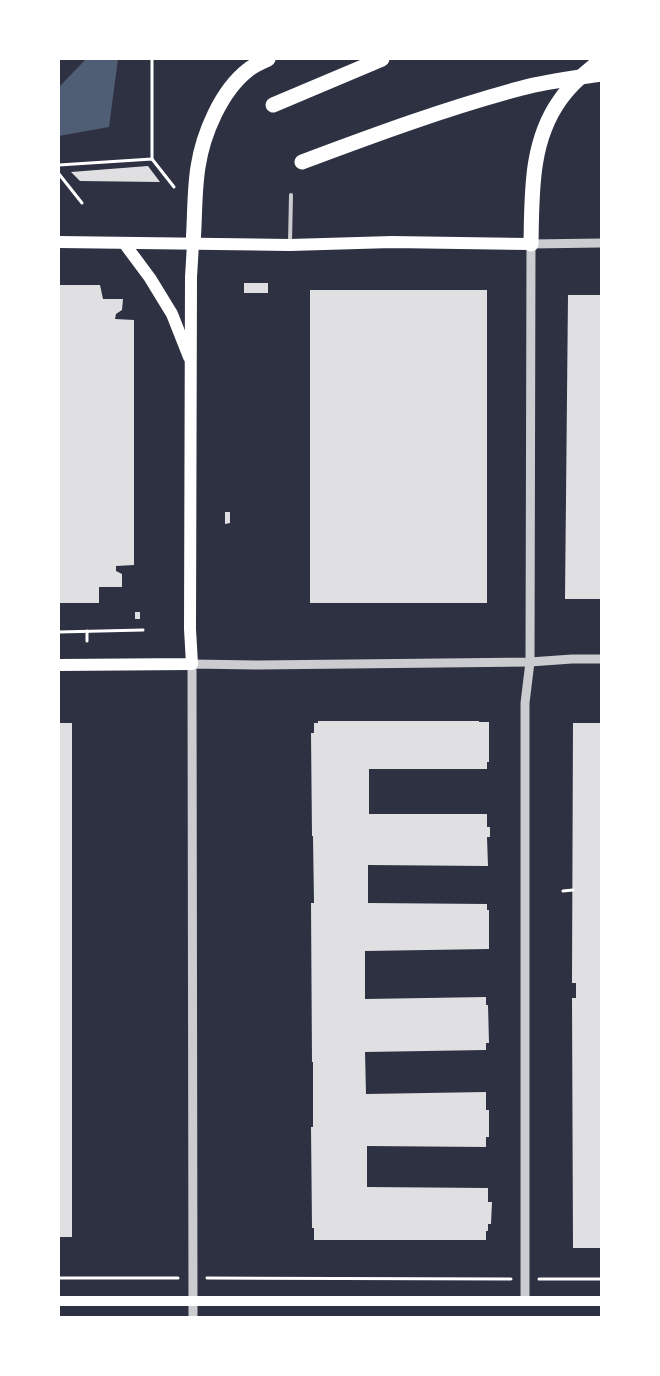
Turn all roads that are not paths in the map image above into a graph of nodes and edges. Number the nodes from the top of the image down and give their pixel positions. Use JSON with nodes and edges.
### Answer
{"nodes":[{"id":1,"x":268,"y":59,"type":"edge"},
{"id":2,"x":382,"y":59,"type":"edge"},
{"id":3,"x":601,"y":60,"type":"edge"},
{"id":4,"x":601,"y":74,"type":"edge"},
{"id":5,"x":273,"y":105,"type":"dead end"},
{"id":6,"x":302,"y":162,"type":"dead end"},
{"id":7,"x":291,"y":195,"type":"dead end"},
{"id":8,"x":59,"y":242,"type":"edge"},
{"id":9,"x":601,"y":243,"type":"edge"},
{"id":10,"x":124,"y":244,"type":"junction"},
{"id":11,"x":193,"y":244,"type":"junction"},
{"id":12,"x":290,"y":244,"type":"junction"},
{"id":13,"x":531,"y":244,"type":"junction"},
{"id":14,"x":191,"y":364,"type":"junction"},
{"id":15,"x":601,"y":659,"type":"edge"},
{"id":16,"x":530,"y":662,"type":"junction"},
{"id":17,"x":192,"y":664,"type":"junction"},
{"id":18,"x":59,"y":665,"type":"edge"},
{"id":19,"x":525,"y":1300,"type":"junction"},
{"id":20,"x":59,"y":1301,"type":"edge"},
{"id":21,"x":193,"y":1301,"type":"junction"},
{"id":22,"x":601,"y":1301,"type":"edge"},
{"id":23,"x":193,"y":1317,"type":"edge"}],
"edges":[{"from":1,"to":11,"type":"highway"},
{"from":2,"to":5,"type":"highway"},
{"from":3,"to":13,"type":"highway"},
{"from":4,"to":6,"type":"highway"},
{"from":7,"to":12,"type":"lane"},
{"from":8,"to":10,"type":"main road"},
{"from":9,"to":13,"type":"street"},
{"from":10,"to":11,"type":"main road"},
{"from":10,"to":14,"type":"main road"},
{"from":11,"to":12,"type":"main road"},
{"from":11,"to":14,"type":"main road"},
{"from":12,"to":13,"type":"main road"},
{"from":13,"to":16,"type":"street"},
{"from":14,"to":17,"type":"main road"},
{"from":15,"to":16,"type":"street"},
{"from":16,"to":17,"type":"street"},
{"from":16,"to":19,"type":"street"},
{"from":17,"to":18,"type":"main road"},
{"from":17,"to":21,"type":"street"},
{"from":19,"to":21,"type":"main road"},
{"from":19,"to":22,"type":"main road"},
{"from":20,"to":21,"type":"main road"},
{"from":21,"to":23,"type":"street"}]}
